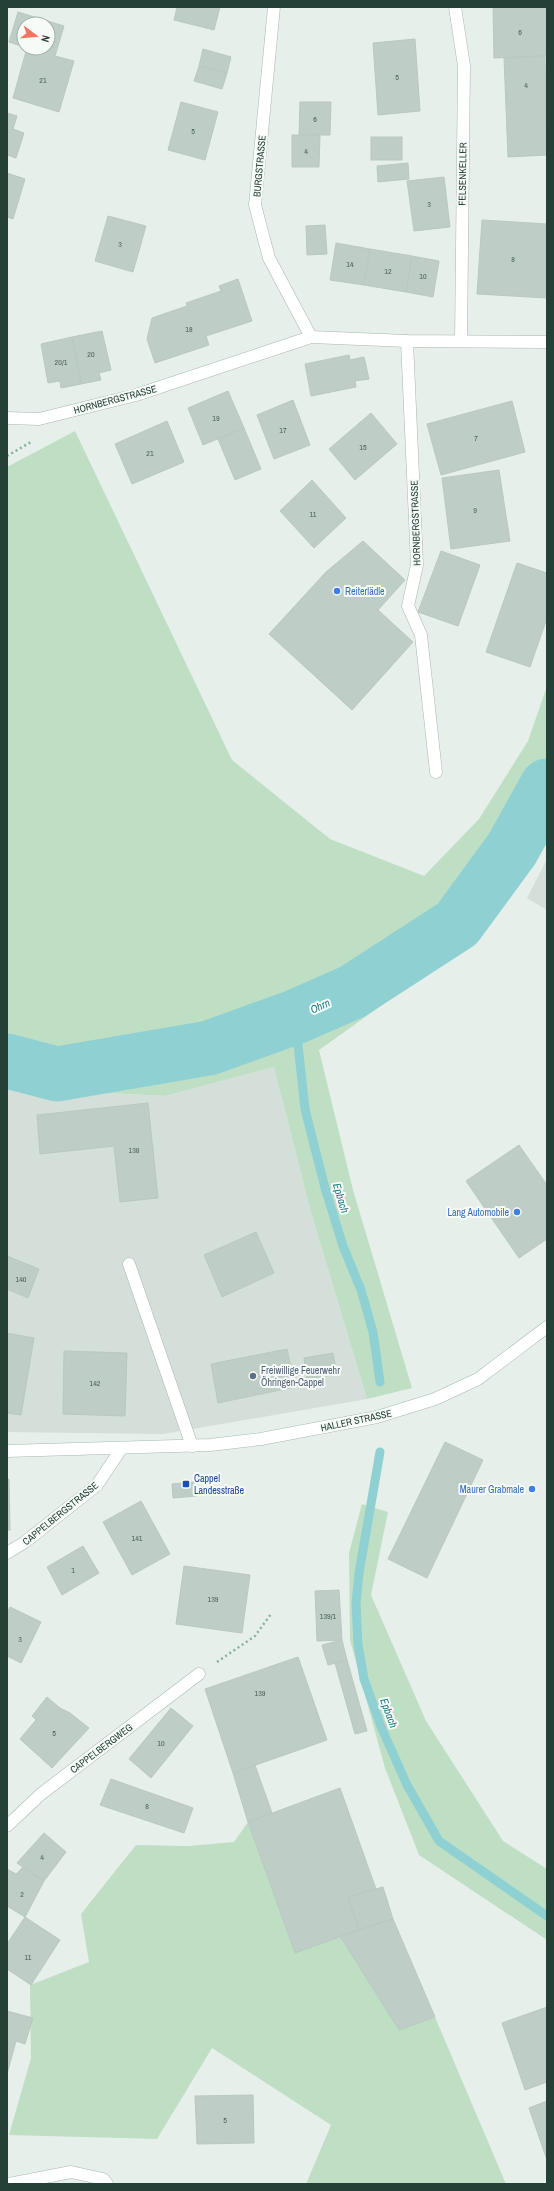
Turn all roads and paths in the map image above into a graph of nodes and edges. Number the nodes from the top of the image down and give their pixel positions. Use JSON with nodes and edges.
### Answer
{"nodes":[{"id":1,"x":274,"y":7,"type":"edge"},
{"id":2,"x":455,"y":7,"type":"edge"},
{"id":3,"x":311,"y":337,"type":"junction"},
{"id":4,"x":407,"y":341,"type":"junction"},
{"id":5,"x":461,"y":341,"type":"junction"},
{"id":6,"x":547,"y":342,"type":"edge"},
{"id":7,"x":7,"y":418,"type":"edge"},
{"id":8,"x":436,"y":772,"type":"dead end"},
{"id":9,"x":129,"y":1264,"type":"dead end"},
{"id":10,"x":547,"y":1327,"type":"edge"},
{"id":11,"x":192,"y":1446,"type":"junction"},
{"id":12,"x":121,"y":1449,"type":"junction"},
{"id":13,"x":7,"y":1451,"type":"edge"},
{"id":14,"x":7,"y":1553,"type":"edge"},
{"id":15,"x":271,"y":1614,"type":"dead end"},
{"id":16,"x":199,"y":1674,"type":"joint"},
{"id":17,"x":7,"y":1826,"type":"edge"},
{"id":18,"x":9,"y":2184,"type":"edge"},
{"id":19,"x":107,"y":2184,"type":"edge"}],
"edges":[{"from":1,"to":3,"type":"street","name":"BURGSTRASSE"},
{"from":2,"to":5,"type":"street","name":"FELSENKELLER"},
{"from":3,"to":4,"type":"street","name":"HORNBERGSTRASSE"},
{"from":3,"to":7,"type":"street","name":"HORNBERGSTRASSE"},
{"from":4,"to":5,"type":"street","name":"HORNBERGSTRASSE"},
{"from":4,"to":8,"type":"street","name":"HORNBERGSTRASSE"},
{"from":5,"to":6,"type":"street","name":"HORNBERGSTRASSE"},
{"from":9,"to":11,"type":"street"},
{"from":10,"to":11,"type":"street","name":"HALLER STRASSE"},
{"from":11,"to":12,"type":"street","name":"HALLER STRASSE"},
{"from":12,"to":13,"type":"street","name":"HALLER STRASSE"},
{"from":12,"to":14,"type":"street","name":"CAPPELBERGSTRASSE"},
{"from":15,"to":16,"type":"path"},
{"from":16,"to":17,"type":"street","name":"CAPPELBERGWEG"},
{"from":18,"to":19,"type":"street"}]}
